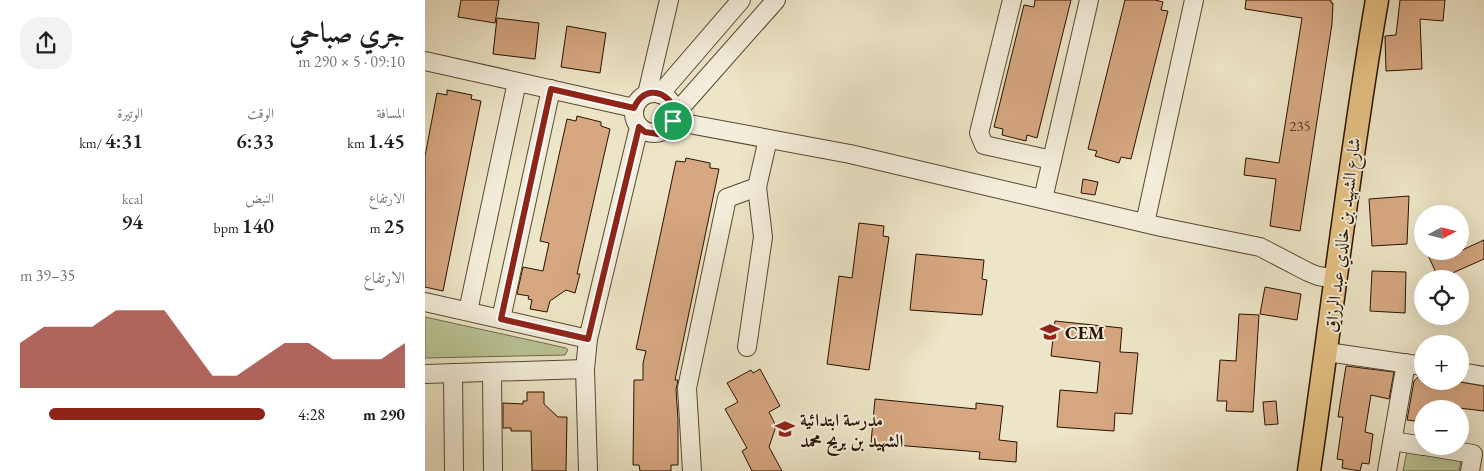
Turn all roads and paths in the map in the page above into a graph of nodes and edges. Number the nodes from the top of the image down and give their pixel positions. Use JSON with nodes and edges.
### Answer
{"nodes":[{"id":1,"x":669,"y":0,"type":"edge"},
{"id":2,"x":741,"y":0,"type":"edge"},
{"id":3,"x":776,"y":0,"type":"edge"},
{"id":4,"x":1012,"y":0,"type":"edge"},
{"id":5,"x":1089,"y":0,"type":"edge"},
{"id":6,"x":1194,"y":0,"type":"edge"},
{"id":7,"x":1377,"y":0,"type":"edge"},
{"id":8,"x":425,"y":62,"type":"edge"},
{"id":9,"x":517,"y":82,"type":"junction"},
{"id":10,"x":551,"y":89,"type":"junction"},
{"id":11,"x":654,"y":94,"type":"junction"},
{"id":12,"x":634,"y":108,"type":"junction"},
{"id":13,"x":674,"y":117,"type":"junction"},
{"id":14,"x":639,"y":127,"type":"junction"},
{"id":15,"x":768,"y":139,"type":"junction"},
{"id":16,"x":1052,"y":160,"type":"junction"},
{"id":17,"x":757,"y":187,"type":"junction"},
{"id":18,"x":1043,"y":199,"type":"junction"},
{"id":19,"x":1145,"y":223,"type":"junction"},
{"id":20,"x":1337,"y":279,"type":"junction"},
{"id":21,"x":425,"y":302,"type":"edge"},
{"id":22,"x":468,"y":312,"type":"junction"},
{"id":23,"x":501,"y":319,"type":"junction"},
{"id":24,"x":588,"y":339,"type":"junction"},
{"id":25,"x":747,"y":347,"type":"dead end"},
{"id":26,"x":1327,"y":352,"type":"junction"},
{"id":27,"x":1414,"y":364,"type":"edge"},
{"id":28,"x":585,"y":369,"type":"junction"},
{"id":29,"x":492,"y":372,"type":"junction"},
{"id":30,"x":453,"y":373,"type":"junction"},
{"id":31,"x":425,"y":374,"type":"edge"},
{"id":32,"x":1469,"y":374,"type":"edge"},
{"id":33,"x":1484,"y":376,"type":"edge"},
{"id":34,"x":1393,"y":441,"type":"junction"},
{"id":35,"x":1414,"y":444,"type":"edge"},
{"id":36,"x":1469,"y":453,"type":"edge"},
{"id":37,"x":454,"y":471,"type":"edge"},
{"id":38,"x":493,"y":471,"type":"edge"},
{"id":39,"x":588,"y":471,"type":"edge"},
{"id":40,"x":692,"y":471,"type":"edge"},
{"id":41,"x":1309,"y":471,"type":"edge"},
{"id":42,"x":1387,"y":471,"type":"edge"},
{"id":43,"x":1470,"y":471,"type":"edge"}],
"edges":[{"from":1,"to":11,"type":"street"},
{"from":2,"to":11,"type":"street"},
{"from":3,"to":13,"type":"street"},
{"from":4,"to":16,"type":"street"},
{"from":5,"to":16,"type":"street"},
{"from":6,"to":19,"type":"street"},
{"from":7,"to":20,"type":"main road","name":"شارع الشهيد بن خالدي عبد الرزاق"},
{"from":8,"to":9,"type":"street"},
{"from":9,"to":10,"type":"street"},
{"from":9,"to":22,"type":"street"},
{"from":10,"to":12,"type":"street"},
{"from":10,"to":23,"type":"street"},
{"from":11,"to":12,"type":"street"},
{"from":11,"to":13,"type":"street"},
{"from":12,"to":14,"type":"street"},
{"from":13,"to":14,"type":"street"},
{"from":13,"to":15,"type":"street"},
{"from":14,"to":24,"type":"street"},
{"from":15,"to":17,"type":"street"},
{"from":15,"to":18,"type":"street"},
{"from":16,"to":18,"type":"street"},
{"from":17,"to":25,"type":"street"},
{"from":17,"to":40,"type":"street"},
{"from":18,"to":19,"type":"street"},
{"from":19,"to":20,"type":"street"},
{"from":20,"to":26,"type":"main road","name":"شارع الشهيد بن خالدي عبد الرزاق"},
{"from":21,"to":22,"type":"street"},
{"from":22,"to":23,"type":"street"},
{"from":23,"to":24,"type":"street"},
{"from":24,"to":28,"type":"street"},
{"from":26,"to":27,"type":"street"},
{"from":26,"to":41,"type":"main road","name":"شارع الشهيد بن خالدي عبد الرزاق"},
{"from":27,"to":34,"type":"street"},
{"from":28,"to":29,"type":"street"},
{"from":28,"to":39,"type":"street"},
{"from":29,"to":30,"type":"street"},
{"from":29,"to":38,"type":"street"},
{"from":30,"to":31,"type":"street"},
{"from":30,"to":37,"type":"street"},
{"from":32,"to":33,"type":"street"},
{"from":34,"to":35,"type":"street"},
{"from":34,"to":42,"type":"street"},
{"from":36,"to":43,"type":"street"}]}
